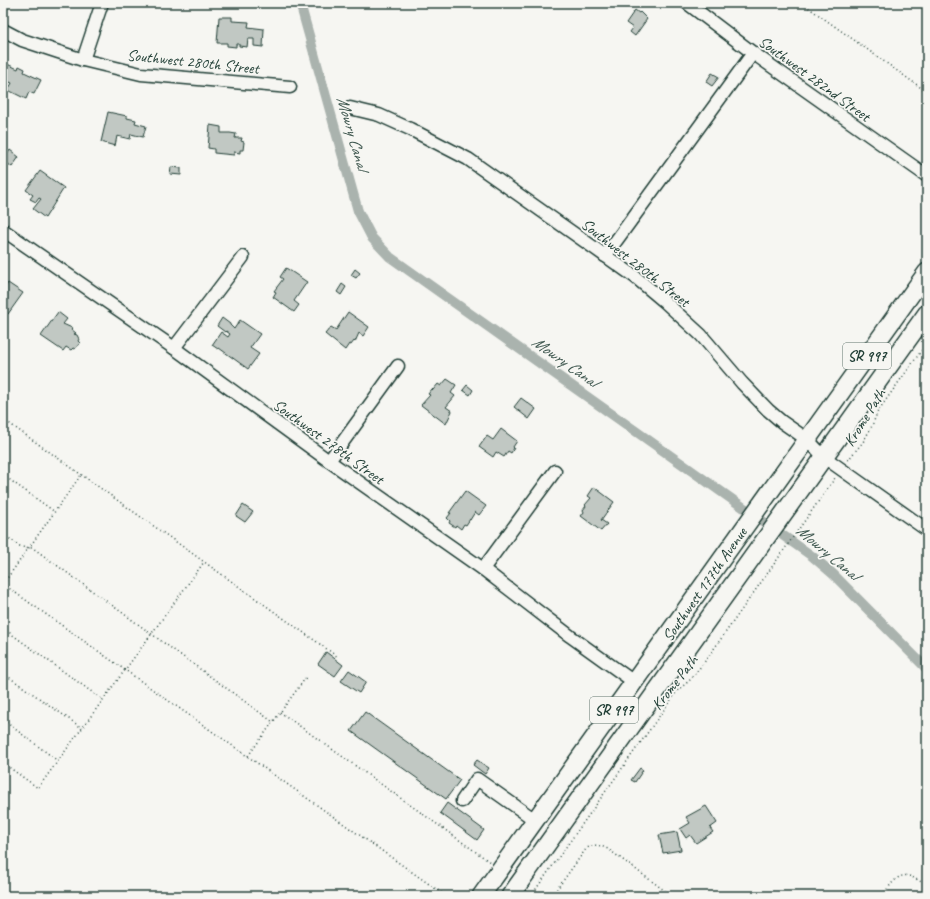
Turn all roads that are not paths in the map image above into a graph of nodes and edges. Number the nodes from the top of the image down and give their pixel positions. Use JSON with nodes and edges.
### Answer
{"nodes":[{"id":1,"x":102,"y":3,"type":"edge"},
{"id":2,"x":687,"y":3,"type":"edge"},
{"id":3,"x":3,"y":30,"type":"edge"},
{"id":4,"x":753,"y":53,"type":"junction"},
{"id":5,"x":83,"y":60,"type":"junction"},
{"id":6,"x":290,"y":87,"type":"dead end"},
{"id":7,"x":350,"y":108,"type":"dead end"},
{"id":8,"x":927,"y":176,"type":"edge"},
{"id":9,"x":3,"y":230,"type":"edge"},
{"id":10,"x":606,"y":256,"type":"junction"},
{"id":11,"x":243,"y":257,"type":"dead end"},
{"id":12,"x":927,"y":272,"type":"edge"},
{"id":13,"x":927,"y":313,"type":"edge"},
{"id":14,"x":174,"y":348,"type":"junction"},
{"id":15,"x":398,"y":366,"type":"dead end"},
{"id":16,"x":808,"y":440,"type":"junction"},
{"id":17,"x":824,"y":457,"type":"junction"},
{"id":18,"x":329,"y":461,"type":"junction"},
{"id":19,"x":554,"y":471,"type":"dead end"},
{"id":20,"x":927,"y":530,"type":"edge"},
{"id":21,"x":483,"y":569,"type":"junction"},
{"id":22,"x":634,"y":682,"type":"junction"},
{"id":23,"x":629,"y":730,"type":"junction"},
{"id":24,"x":462,"y":801,"type":"dead end"},
{"id":25,"x":535,"y":820,"type":"junction"},
{"id":26,"x":500,"y":869,"type":"junction"},
{"id":27,"x":481,"y":896,"type":"edge"},
{"id":28,"x":503,"y":896,"type":"edge"},
{"id":29,"x":510,"y":896,"type":"edge"}],
"edges":[{"from":1,"to":5,"type":"street"},
{"from":2,"to":4,"type":"street","name":"Southwest 282nd Street"},
{"from":3,"to":5,"type":"street","name":"Southwest 280th Street"},
{"from":4,"to":8,"type":"street","name":"Southwest 282nd Street"},
{"from":4,"to":10,"type":"street"},
{"from":5,"to":6,"type":"street","name":"Southwest 280th Street"},
{"from":7,"to":10,"type":"street","name":"Southwest 280th Street"},
{"from":9,"to":14,"type":"street","name":"Southwest 278th Street"},
{"from":10,"to":16,"type":"street","name":"Southwest 280th Street"},
{"from":11,"to":14,"type":"street"},
{"from":12,"to":16,"type":"highway","name":"Southwest 177th Avenue","number":"SR 997"},
{"from":13,"to":17,"type":"highway","name":"Southwest 177th Avenue","number":"SR 997"},
{"from":14,"to":18,"type":"street","name":"Southwest 278th Street"},
{"from":15,"to":18,"type":"street"},
{"from":16,"to":17,"type":"street","name":"Southwest 280th Street"},
{"from":16,"to":22,"type":"highway","name":"Southwest 177th Avenue","number":"SR 997"},
{"from":17,"to":20,"type":"street","name":"Southwest 280th Street"},
{"from":17,"to":23,"type":"highway","name":"Southwest 177th Avenue","number":"SR 997"},
{"from":18,"to":21,"type":"street","name":"Southwest 278th Street"},
{"from":19,"to":21,"type":"street"},
{"from":21,"to":22,"type":"street","name":"Southwest 278th Street"},
{"from":22,"to":23,"type":"highway"},
{"from":22,"to":25,"type":"highway","name":"Southwest 177th Avenue","number":"SR 997"},
{"from":23,"to":29,"type":"highway","name":"Southwest 177th Avenue","number":"SR 997"},
{"from":24,"to":25,"type":"street"},
{"from":25,"to":26,"type":"highway","name":"Southwest 177th Avenue","number":"SR 997"},
{"from":26,"to":27,"type":"highway","name":"Southwest 177th Avenue","number":"SR 997"},
{"from":26,"to":28,"type":"highway"}]}
